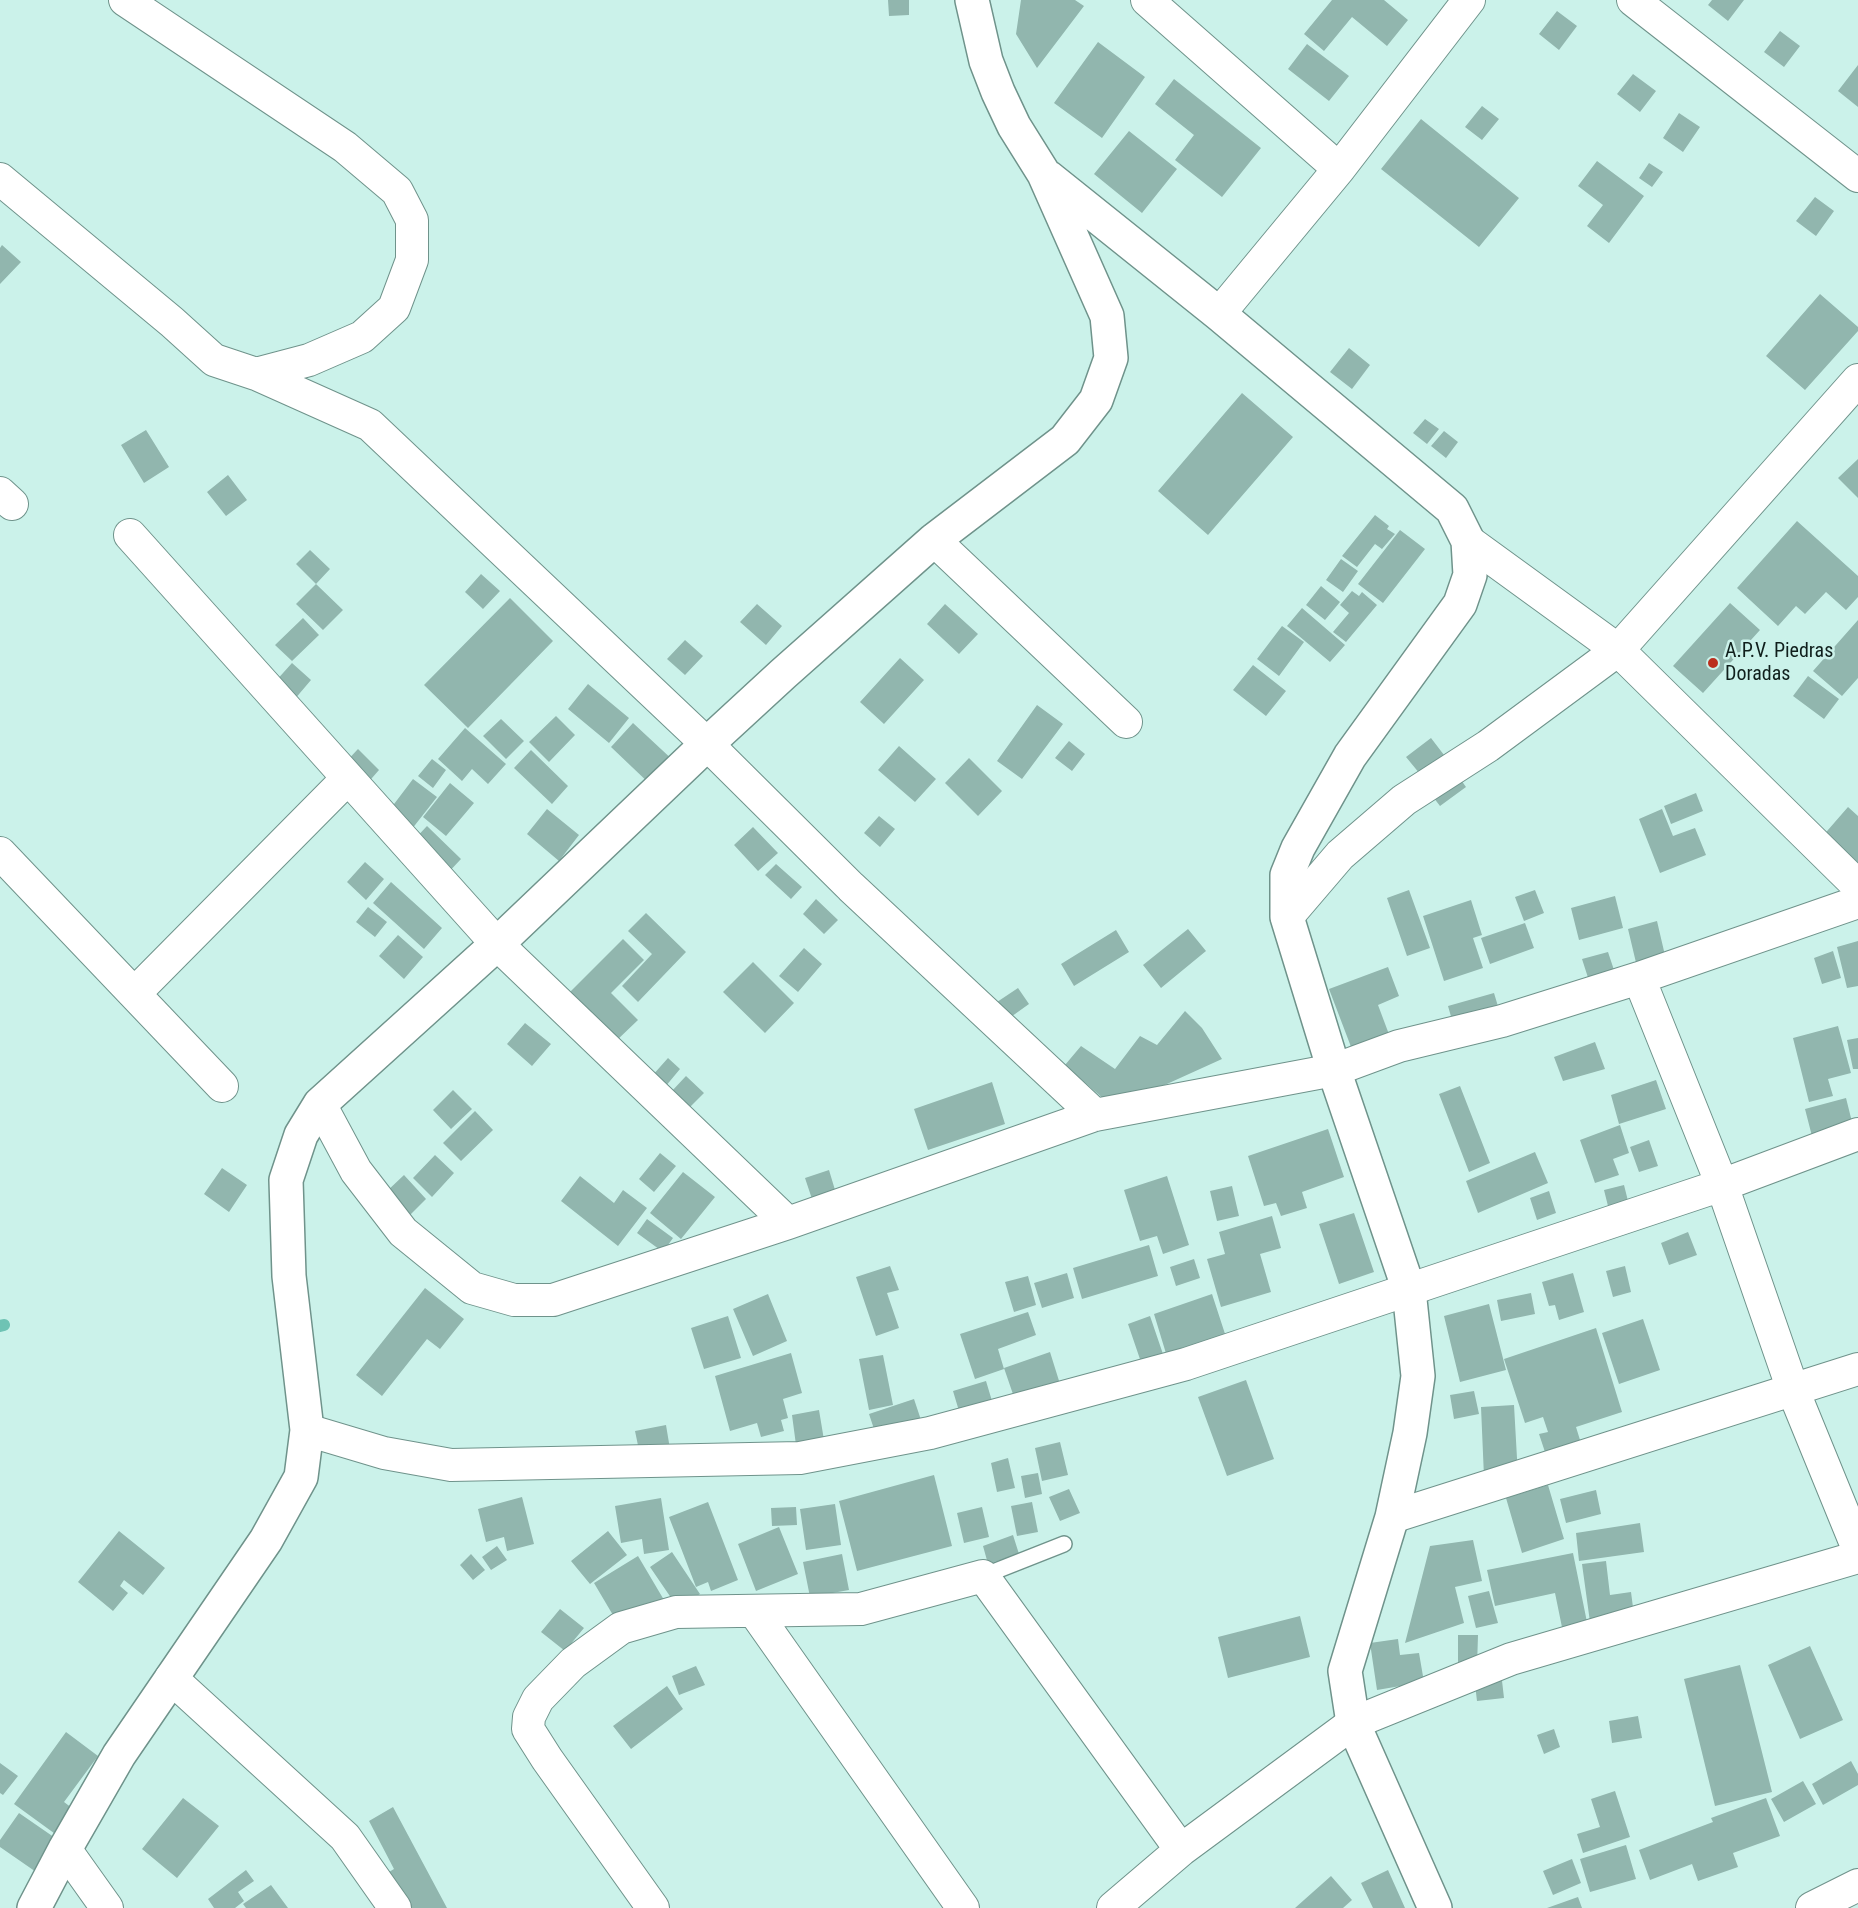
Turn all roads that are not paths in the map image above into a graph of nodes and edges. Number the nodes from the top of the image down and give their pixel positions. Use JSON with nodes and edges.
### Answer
{"nodes":[{"id":1,"x":125,"y":0,"type":"edge"},
{"id":2,"x":972,"y":0,"type":"edge"},
{"id":3,"x":1148,"y":0,"type":"edge"},
{"id":4,"x":1469,"y":0,"type":"edge"},
{"id":5,"x":1633,"y":0,"type":"edge"},
{"id":6,"x":1339,"y":169,"type":"junction"},
{"id":7,"x":1044,"y":174,"type":"junction"},
{"id":8,"x":1858,"y":176,"type":"edge"},
{"id":9,"x":0,"y":178,"type":"edge"},
{"id":10,"x":1219,"y":314,"type":"junction"},
{"id":11,"x":256,"y":374,"type":"junction"},
{"id":12,"x":1858,"y":380,"type":"edge"},
{"id":13,"x":130,"y":535,"type":"dead end"},
{"id":14,"x":934,"y":540,"type":"junction"},
{"id":15,"x":1468,"y":541,"type":"junction"},
{"id":16,"x":1618,"y":650,"type":"junction"},
{"id":17,"x":1126,"y":722,"type":"dead end"},
{"id":18,"x":707,"y":744,"type":"junction"},
{"id":19,"x":348,"y":778,"type":"junction"},
{"id":20,"x":0,"y":853,"type":"edge"},
{"id":21,"x":1858,"y":886,"type":"edge"},
{"id":22,"x":1858,"y":902,"type":"edge"},
{"id":23,"x":1287,"y":917,"type":"junction"},
{"id":24,"x":497,"y":944,"type":"junction"},
{"id":25,"x":1639,"y":978,"type":"junction"},
{"id":26,"x":135,"y":993,"type":"junction"},
{"id":27,"x":1334,"y":1070,"type":"junction"},
{"id":28,"x":222,"y":1086,"type":"dead end"},
{"id":29,"x":320,"y":1104,"type":"junction"},
{"id":30,"x":1095,"y":1115,"type":"junction"},
{"id":31,"x":1858,"y":1134,"type":"edge"},
{"id":32,"x":1722,"y":1185,"type":"junction"},
{"id":33,"x":788,"y":1223,"type":"junction"},
{"id":34,"x":1409,"y":1290,"type":"junction"},
{"id":35,"x":1858,"y":1369,"type":"edge"},
{"id":36,"x":1793,"y":1390,"type":"junction"},
{"id":37,"x":308,"y":1430,"type":"junction"},
{"id":38,"x":1392,"y":1517,"type":"junction"},
{"id":39,"x":1064,"y":1544,"type":"dead end"},
{"id":40,"x":1858,"y":1549,"type":"edge"},
{"id":41,"x":1858,"y":1557,"type":"edge"},
{"id":42,"x":983,"y":1576,"type":"junction"},
{"id":43,"x":754,"y":1611,"type":"junction"},
{"id":44,"x":171,"y":1678,"type":"junction"},
{"id":45,"x":1353,"y":1723,"type":"junction"},
{"id":46,"x":65,"y":1849,"type":"junction"},
{"id":47,"x":1181,"y":1850,"type":"junction"},
{"id":48,"x":1858,"y":1885,"type":"edge"},
{"id":49,"x":34,"y":1908,"type":"edge"},
{"id":50,"x":107,"y":1908,"type":"edge"},
{"id":51,"x":395,"y":1908,"type":"edge"},
{"id":52,"x":653,"y":1908,"type":"edge"},
{"id":53,"x":963,"y":1908,"type":"edge"},
{"id":54,"x":1113,"y":1908,"type":"edge"},
{"id":55,"x":1435,"y":1908,"type":"edge"},
{"id":56,"x":1812,"y":1908,"type":"edge"}],
"edges":[{"from":1,"to":11,"type":"street"},
{"from":2,"to":7,"type":"street"},
{"from":3,"to":6,"type":"street"},
{"from":4,"to":6,"type":"street"},
{"from":5,"to":8,"type":"street"},
{"from":6,"to":10,"type":"street"},
{"from":7,"to":10,"type":"street"},
{"from":7,"to":14,"type":"street"},
{"from":9,"to":11,"type":"street"},
{"from":10,"to":15,"type":"street"},
{"from":11,"to":18,"type":"street"},
{"from":12,"to":16,"type":"street"},
{"from":13,"to":19,"type":"street"},
{"from":14,"to":17,"type":"street"},
{"from":14,"to":18,"type":"street"},
{"from":15,"to":16,"type":"street"},
{"from":15,"to":23,"type":"street"},
{"from":16,"to":21,"type":"street"},
{"from":16,"to":23,"type":"street"},
{"from":18,"to":24,"type":"street"},
{"from":18,"to":30,"type":"street"},
{"from":19,"to":24,"type":"street"},
{"from":19,"to":26,"type":"street"},
{"from":20,"to":26,"type":"street"},
{"from":22,"to":25,"type":"street"},
{"from":23,"to":27,"type":"street"},
{"from":24,"to":29,"type":"street"},
{"from":24,"to":33,"type":"street"},
{"from":25,"to":27,"type":"street"},
{"from":25,"to":32,"type":"street"},
{"from":26,"to":28,"type":"street"},
{"from":27,"to":30,"type":"street"},
{"from":27,"to":34,"type":"street"},
{"from":29,"to":33,"type":"street"},
{"from":29,"to":37,"type":"street"},
{"from":30,"to":33,"type":"street"},
{"from":31,"to":32,"type":"street"},
{"from":32,"to":34,"type":"street"},
{"from":32,"to":36,"type":"street"},
{"from":34,"to":37,"type":"street"},
{"from":34,"to":38,"type":"street"},
{"from":35,"to":36,"type":"street"},
{"from":36,"to":38,"type":"street"},
{"from":36,"to":40,"type":"street"},
{"from":37,"to":44,"type":"street"},
{"from":38,"to":45,"type":"street"},
{"from":39,"to":42,"type":"lane"},
{"from":41,"to":45,"type":"street"},
{"from":42,"to":43,"type":"street"},
{"from":42,"to":47,"type":"street"},
{"from":43,"to":52,"type":"street"},
{"from":43,"to":53,"type":"street"},
{"from":44,"to":46,"type":"street"},
{"from":44,"to":51,"type":"street"},
{"from":45,"to":47,"type":"street"},
{"from":45,"to":55,"type":"street"},
{"from":46,"to":49,"type":"street"},
{"from":46,"to":50,"type":"street"},
{"from":47,"to":54,"type":"street"},
{"from":48,"to":56,"type":"street"}]}
